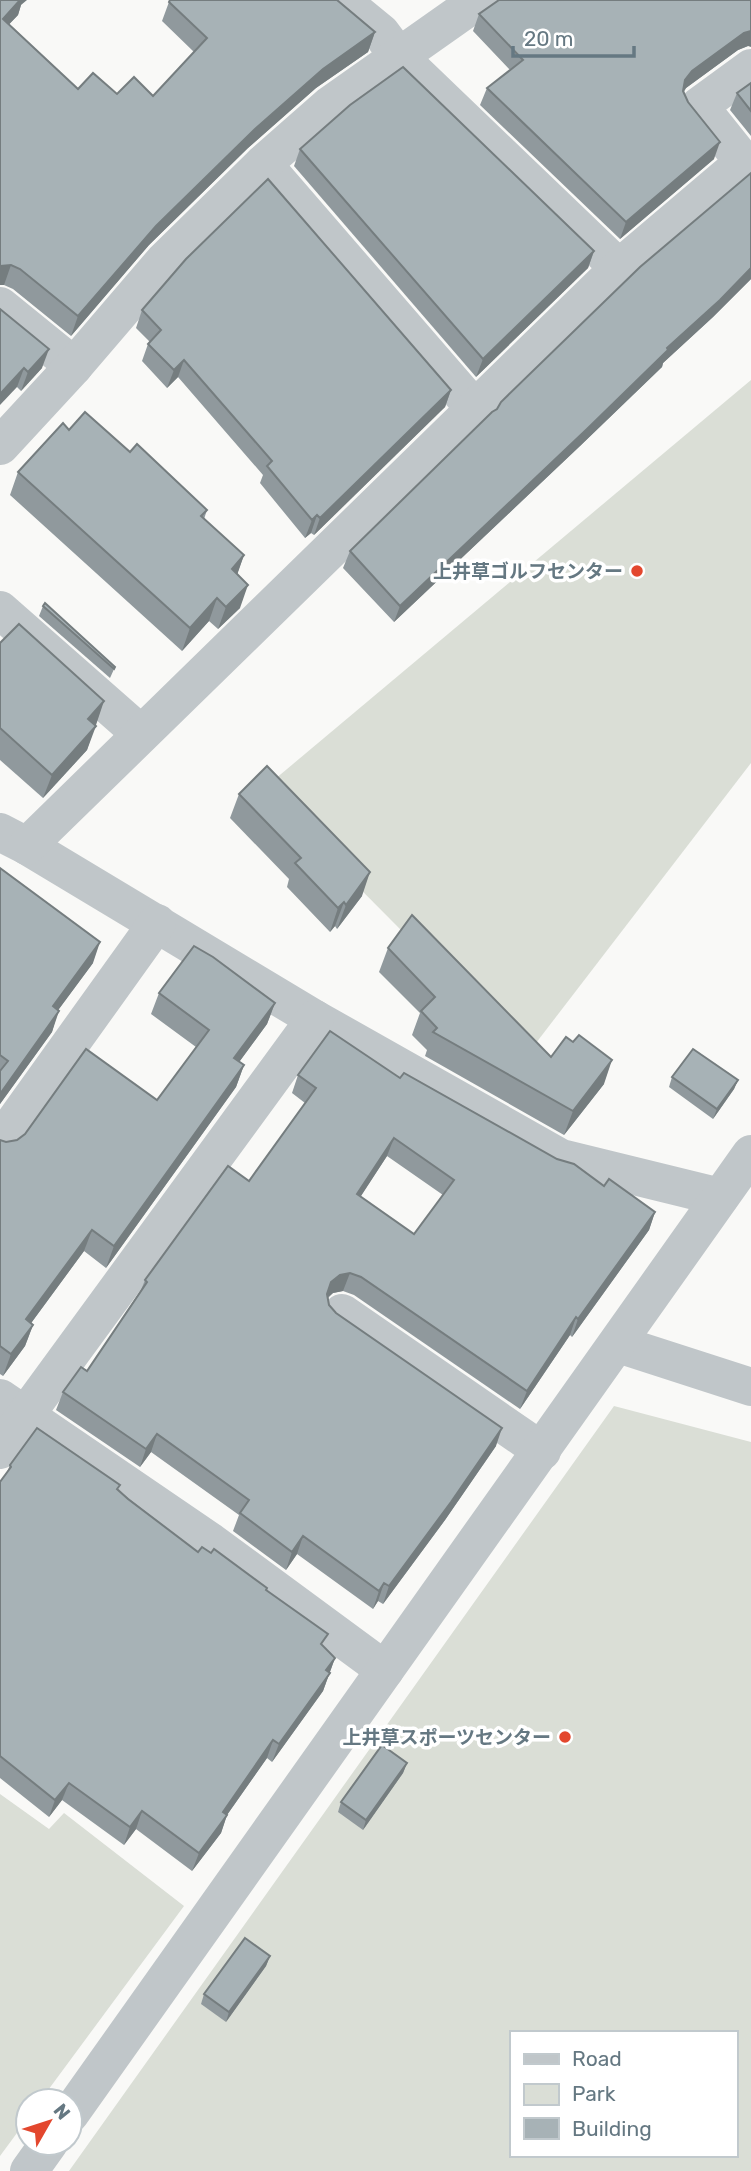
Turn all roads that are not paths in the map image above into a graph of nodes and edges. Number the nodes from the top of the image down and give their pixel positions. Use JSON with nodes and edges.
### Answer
{"nodes":[{"id":1,"x":341,"y":0,"type":"edge"},
{"id":2,"x":479,"y":0,"type":"edge"},
{"id":3,"x":399,"y":57,"type":"junction"},
{"id":4,"x":751,"y":68,"type":"edge"},
{"id":5,"x":263,"y":164,"type":"junction"},
{"id":6,"x":619,"y":268,"type":"junction"},
{"id":7,"x":0,"y":306,"type":"edge"},
{"id":8,"x":74,"y":366,"type":"junction"},
{"id":9,"x":476,"y":410,"type":"junction"},
{"id":10,"x":0,"y":446,"type":"edge"},
{"id":11,"x":0,"y":610,"type":"edge"},
{"id":12,"x":141,"y":734,"type":"junction"},
{"id":13,"x":13,"y":839,"type":"edge"},
{"id":14,"x":157,"y":923,"type":"junction"},
{"id":15,"x":315,"y":1019,"type":"junction"},
{"id":16,"x":0,"y":1142,"type":"edge"},
{"id":17,"x":751,"y":1154,"type":"edge"},
{"id":18,"x":720,"y":1197,"type":"junction"},
{"id":19,"x":342,"y":1313,"type":"edge"},
{"id":20,"x":618,"y":1344,"type":"junction"},
{"id":21,"x":751,"y":1387,"type":"edge"},
{"id":22,"x":12,"y":1407,"type":"edge"},
{"id":23,"x":0,"y":1450,"type":"edge"},
{"id":24,"x":542,"y":1451,"type":"junction"},
{"id":25,"x":385,"y":1671,"type":"junction"},
{"id":26,"x":84,"y":2094,"type":"edge"}],
"edges":[{"from":1,"to":3,"type":"street"},
{"from":2,"to":3,"type":"street"},
{"from":3,"to":5,"type":"street"},
{"from":3,"to":6,"type":"street"},
{"from":4,"to":6,"type":"street"},
{"from":5,"to":8,"type":"street"},
{"from":5,"to":9,"type":"street"},
{"from":6,"to":9,"type":"street"},
{"from":7,"to":8,"type":"street"},
{"from":8,"to":10,"type":"street"},
{"from":9,"to":12,"type":"street"},
{"from":11,"to":12,"type":"street"},
{"from":12,"to":13,"type":"street"},
{"from":13,"to":14,"type":"street"},
{"from":14,"to":15,"type":"street"},
{"from":14,"to":16,"type":"street"},
{"from":15,"to":18,"type":"street"},
{"from":15,"to":22,"type":"street"},
{"from":17,"to":18,"type":"street"},
{"from":18,"to":20,"type":"street"},
{"from":19,"to":24,"type":"street"},
{"from":20,"to":21,"type":"street"},
{"from":20,"to":24,"type":"street"},
{"from":22,"to":23,"type":"street"},
{"from":22,"to":25,"type":"street"},
{"from":24,"to":25,"type":"street"},
{"from":25,"to":26,"type":"street"}]}
